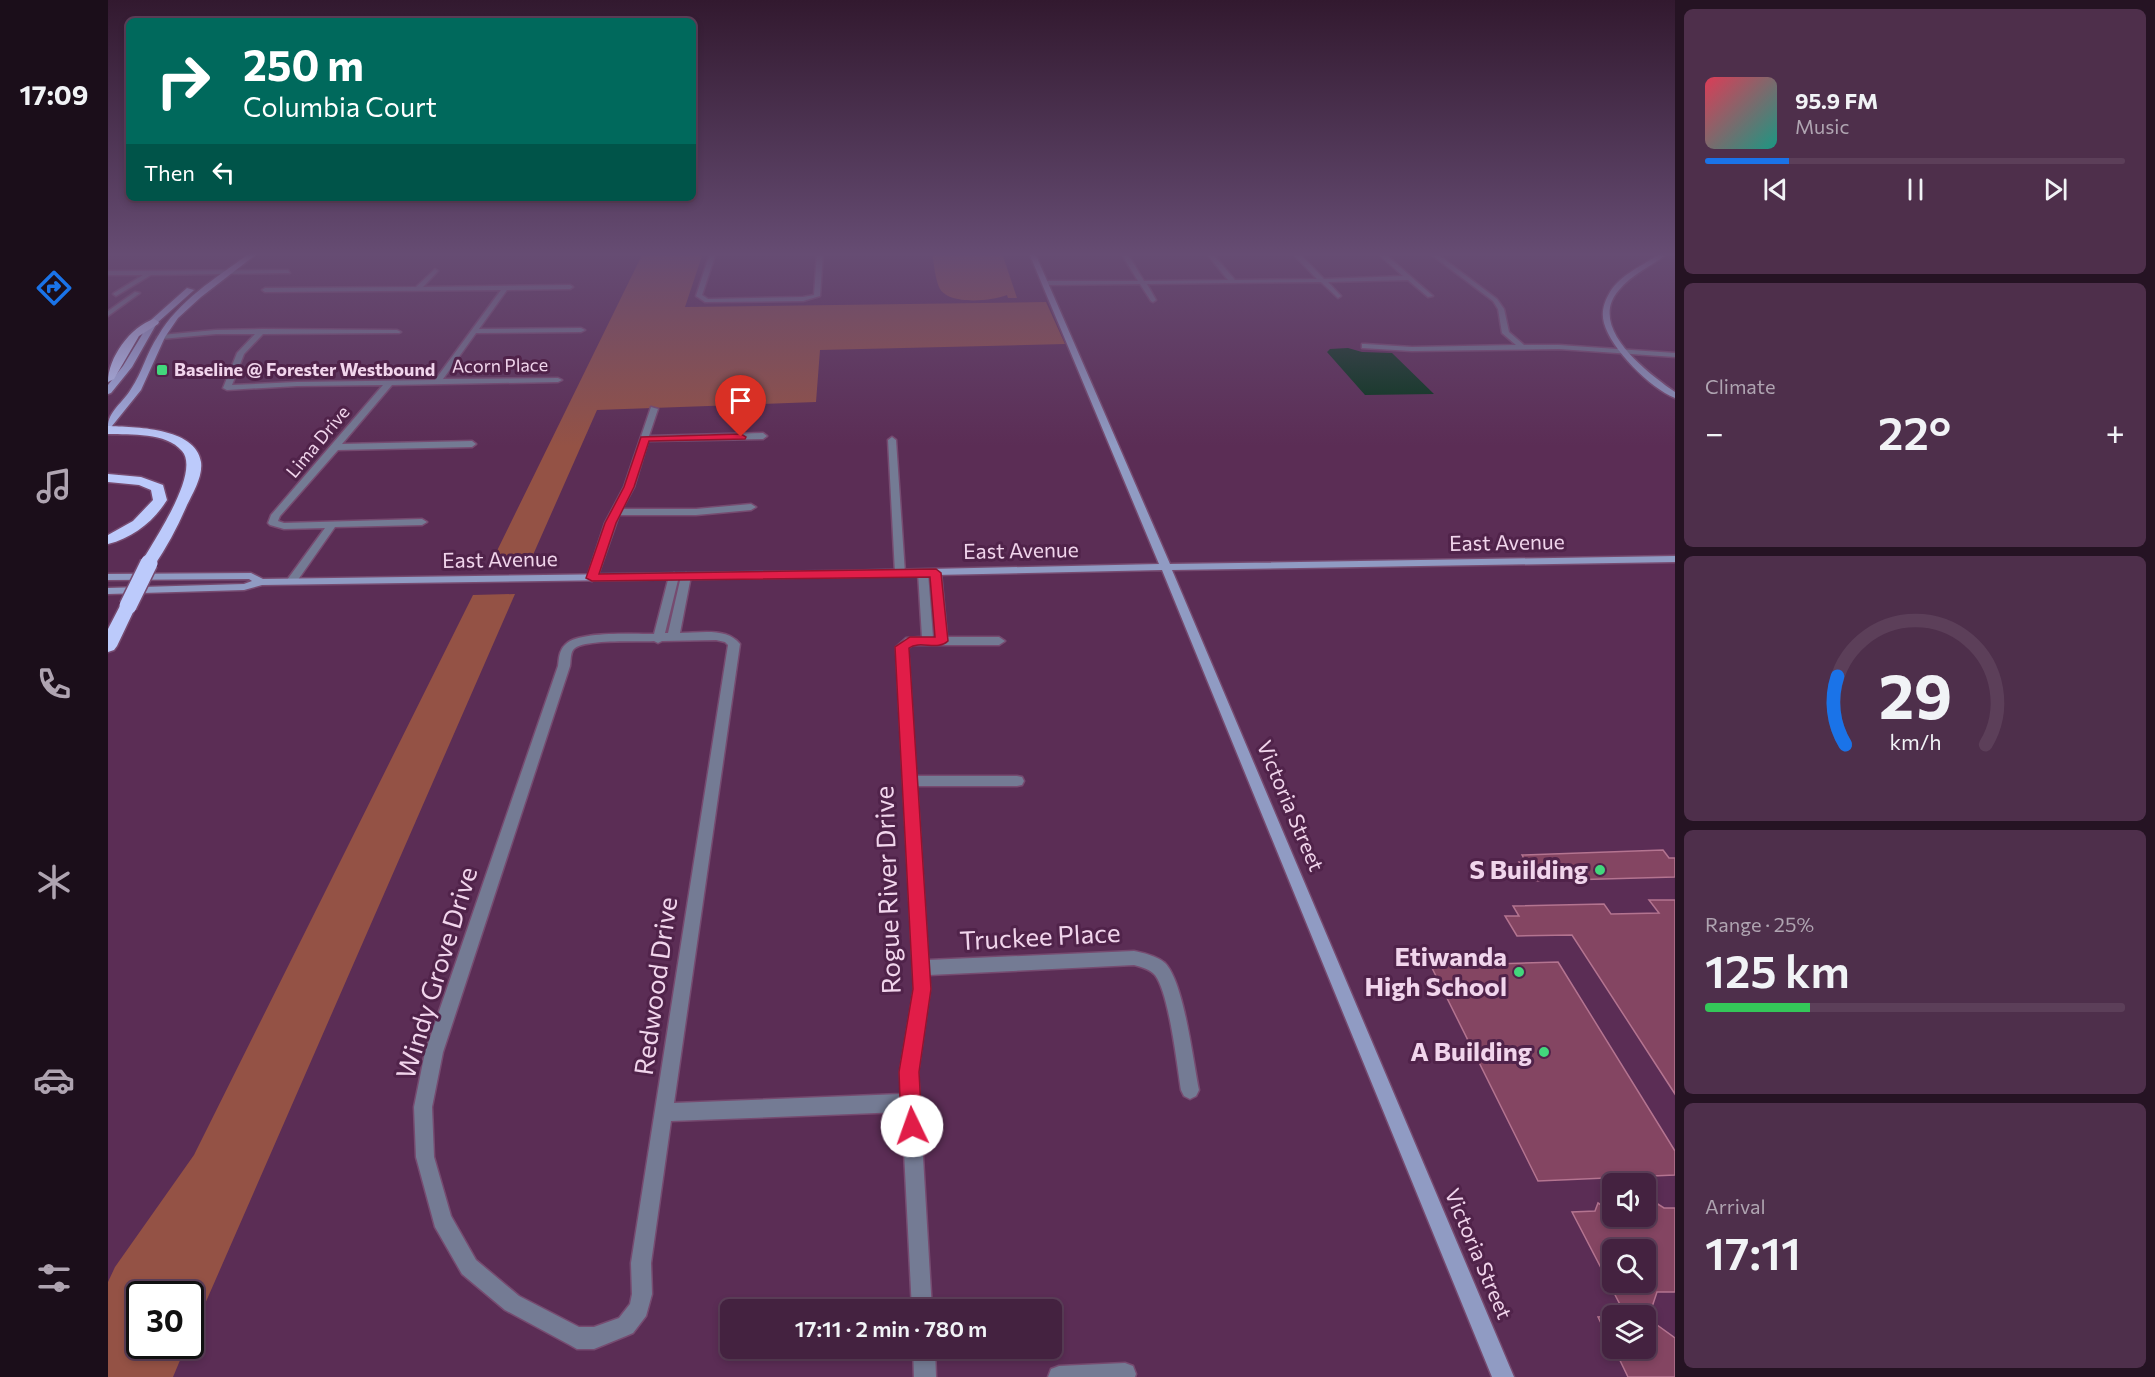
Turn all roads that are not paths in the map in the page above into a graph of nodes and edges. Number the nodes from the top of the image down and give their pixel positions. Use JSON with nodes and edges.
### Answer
{"nodes":[{"id":1,"x":159,"y":317,"type":"edge"},
{"id":2,"x":175,"y":317,"type":"edge"},
{"id":3,"x":484,"y":317,"type":"edge"},
{"id":4,"x":1060,"y":317,"type":"edge"},
{"id":5,"x":1503,"y":317,"type":"edge"},
{"id":6,"x":1606,"y":317,"type":"edge"},
{"id":7,"x":154,"y":322,"type":"junction"},
{"id":8,"x":581,"y":330,"type":"dead end"},
{"id":9,"x":262,"y":331,"type":"junction"},
{"id":10,"x":474,"y":331,"type":"junction"},
{"id":11,"x":397,"y":332,"type":"dead end"},
{"id":12,"x":161,"y":337,"type":"junction"},
{"id":13,"x":1365,"y":346,"type":"dead end"},
{"id":14,"x":1522,"y":347,"type":"junction"},
{"id":15,"x":1624,"y":352,"type":"junction"},
{"id":16,"x":1675,"y":355,"type":"edge"},
{"id":17,"x":108,"y":379,"type":"edge"},
{"id":18,"x":558,"y":380,"type":"dead end"},
{"id":19,"x":390,"y":382,"type":"junction"},
{"id":20,"x":437,"y":382,"type":"junction"},
{"id":21,"x":108,"y":391,"type":"edge"},
{"id":22,"x":1675,"y":396,"type":"edge"},
{"id":23,"x":654,"y":409,"type":"dead end"},
{"id":24,"x":108,"y":424,"type":"edge"},
{"id":25,"x":108,"y":430,"type":"edge"},
{"id":26,"x":763,"y":436,"type":"dead end"},
{"id":27,"x":645,"y":439,"type":"junction"},
{"id":28,"x":892,"y":440,"type":"dead end"},
{"id":29,"x":472,"y":444,"type":"dead end"},
{"id":30,"x":335,"y":447,"type":"junction"},
{"id":31,"x":108,"y":477,"type":"edge"},
{"id":32,"x":751,"y":507,"type":"dead end"},
{"id":33,"x":616,"y":512,"type":"junction"},
{"id":34,"x":422,"y":522,"type":"dead end"},
{"id":35,"x":333,"y":524,"type":"junction"},
{"id":36,"x":108,"y":540,"type":"edge"},
{"id":37,"x":1675,"y":559,"type":"edge"},
{"id":38,"x":1166,"y":567,"type":"junction"},
{"id":39,"x":900,"y":573,"type":"junction"},
{"id":40,"x":923,"y":573,"type":"junction"},
{"id":41,"x":936,"y":573,"type":"junction"},
{"id":42,"x":680,"y":576,"type":"junction"},
{"id":43,"x":108,"y":577,"type":"edge"},
{"id":44,"x":592,"y":578,"type":"junction"},
{"id":45,"x":261,"y":582,"type":"junction"},
{"id":46,"x":291,"y":582,"type":"junction"},
{"id":47,"x":108,"y":591,"type":"edge"},
{"id":48,"x":673,"y":638,"type":"junction"},
{"id":49,"x":658,"y":639,"type":"junction"},
{"id":50,"x":928,"y":641,"type":"junction"},
{"id":51,"x":942,"y":641,"type":"junction"},
{"id":52,"x":999,"y":641,"type":"dead end"},
{"id":53,"x":108,"y":646,"type":"edge"},
{"id":54,"x":1017,"y":781,"type":"dead end"},
{"id":55,"x":910,"y":782,"type":"junction"},
{"id":56,"x":921,"y":968,"type":"junction"},
{"id":57,"x":1190,"y":1090,"type":"dead end"},
{"id":58,"x":910,"y":1102,"type":"junction"},
{"id":59,"x":663,"y":1112,"type":"junction"},
{"id":60,"x":921,"y":1299,"type":"edge"},
{"id":61,"x":615,"y":1332,"type":"joint"},
{"id":62,"x":924,"y":1359,"type":"edge"},
{"id":63,"x":1125,"y":1374,"type":"dead end"},
{"id":64,"x":925,"y":1377,"type":"edge"},
{"id":65,"x":1059,"y":1377,"type":"edge"},
{"id":66,"x":1503,"y":1377,"type":"edge"}],
"edges":[{"from":1,"to":7,"type":"main road"},
{"from":2,"to":12,"type":"main road"},
{"from":3,"to":10,"type":"street"},
{"from":4,"to":38,"type":"street","name":"Victoria Street"},
{"from":5,"to":14,"type":"street"},
{"from":6,"to":15,"type":"street"},
{"from":7,"to":17,"type":"highway"},
{"from":7,"to":21,"type":"main road"},
{"from":8,"to":10,"type":"street"},
{"from":9,"to":11,"type":"street"},
{"from":9,"to":12,"type":"street"},
{"from":9,"to":19,"type":"street","name":"Acorn Place"},
{"from":10,"to":20,"type":"street"},
{"from":12,"to":24,"type":"main road"},
{"from":13,"to":14,"type":"street"},
{"from":14,"to":15,"type":"street"},
{"from":15,"to":16,"type":"street"},
{"from":15,"to":22,"type":"street"},
{"from":18,"to":20,"type":"street","name":"Acorn Place"},
{"from":19,"to":20,"type":"street","name":"Acorn Place"},
{"from":19,"to":30,"type":"street","name":"Lima Drive"},
{"from":23,"to":27,"type":"street"},
{"from":25,"to":53,"type":"highway","bridge":true},
{"from":26,"to":27,"type":"street"},
{"from":27,"to":33,"type":"street"},
{"from":28,"to":39,"type":"street"},
{"from":29,"to":30,"type":"street"},
{"from":30,"to":35,"type":"street","name":"Lima Drive"},
{"from":31,"to":36,"type":"highway"},
{"from":32,"to":33,"type":"street"},
{"from":33,"to":44,"type":"street"},
{"from":34,"to":35,"type":"street"},
{"from":35,"to":46,"type":"street"},
{"from":37,"to":38,"type":"street","name":"East Avenue"},
{"from":38,"to":41,"type":"street","name":"East Avenue"},
{"from":38,"to":66,"type":"street","name":"Victoria Street"},
{"from":39,"to":40,"type":"street","name":"East Avenue"},
{"from":39,"to":42,"type":"street","name":"East Avenue"},
{"from":40,"to":41,"type":"street","name":"East Avenue"},
{"from":40,"to":50,"type":"street"},
{"from":41,"to":51,"type":"street"},
{"from":42,"to":44,"type":"street","name":"East Avenue"},
{"from":42,"to":48,"type":"street"},
{"from":42,"to":49,"type":"street"},
{"from":43,"to":45,"type":"street","name":"East Avenue"},
{"from":44,"to":46,"type":"street","name":"East Avenue"},
{"from":45,"to":46,"type":"street","name":"East Avenue"},
{"from":45,"to":47,"type":"street","name":"East Avenue"},
{"from":48,"to":49,"type":"street"},
{"from":48,"to":59,"type":"street","name":"Redwood Drive"},
{"from":49,"to":61,"type":"street","name":"Windy Grove Drive"},
{"from":50,"to":51,"type":"street"},
{"from":50,"to":55,"type":"street","name":"Rogue River Drive"},
{"from":51,"to":52,"type":"street"},
{"from":54,"to":55,"type":"street"},
{"from":55,"to":56,"type":"street","name":"Rogue River Drive"},
{"from":56,"to":57,"type":"street","name":"Truckee Place"},
{"from":56,"to":58,"type":"street","name":"Rogue River Drive"},
{"from":58,"to":59,"type":"street"},
{"from":58,"to":60,"type":"street","name":"Rogue River Drive"},
{"from":59,"to":61,"type":"street","name":"Redwood Drive"},
{"from":62,"to":64,"type":"street"},
{"from":63,"to":65,"type":"street"}]}
